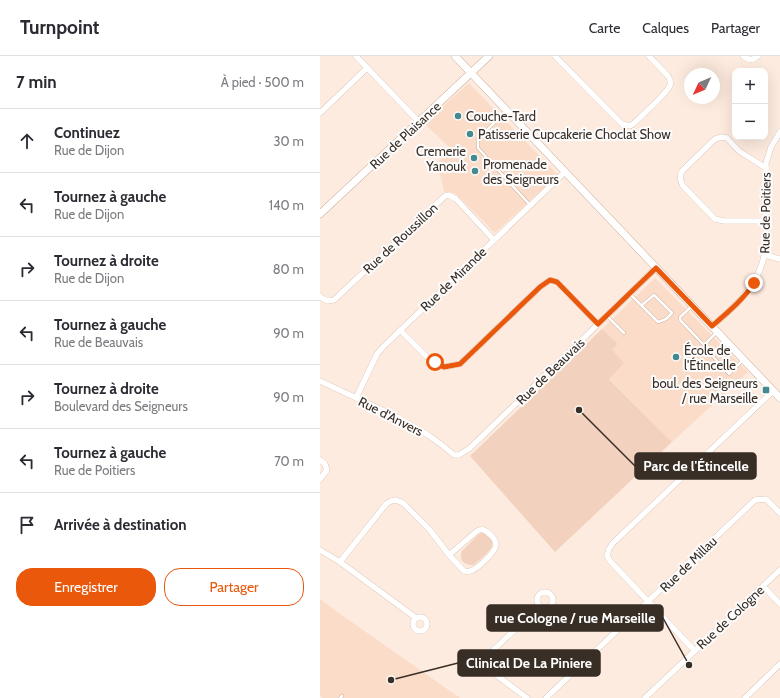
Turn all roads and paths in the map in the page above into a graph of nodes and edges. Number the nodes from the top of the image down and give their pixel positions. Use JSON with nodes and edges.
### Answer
{"nodes":[{"id":1,"x":356,"y":56,"type":"edge"},
{"id":2,"x":455,"y":56,"type":"edge"},
{"id":3,"x":489,"y":56,"type":"edge"},
{"id":4,"x":555,"y":56,"type":"edge"},
{"id":5,"x":649,"y":56,"type":"edge"},
{"id":6,"x":742,"y":56,"type":"edge"},
{"id":7,"x":758,"y":56,"type":"edge"},
{"id":8,"x":367,"y":68,"type":"junction"},
{"id":9,"x":471,"y":73,"type":"junction"},
{"id":10,"x":507,"y":110,"type":"junction"},
{"id":11,"x":320,"y":114,"type":"edge"},
{"id":12,"x":419,"y":122,"type":"junction"},
{"id":13,"x":780,"y":132,"type":"edge"},
{"id":14,"x":766,"y":168,"type":"junction"},
{"id":15,"x":565,"y":172,"type":"junction"},
{"id":16,"x":530,"y":205,"type":"junction"},
{"id":17,"x":320,"y":214,"type":"edge"},
{"id":18,"x":767,"y":221,"type":"junction"},
{"id":19,"x":494,"y":240,"type":"junction"},
{"id":20,"x":765,"y":255,"type":"junction"},
{"id":21,"x":780,"y":259,"type":"edge"},
{"id":22,"x":656,"y":268,"type":"junction"},
{"id":23,"x":630,"y":293,"type":"junction"},
{"id":24,"x":320,"y":296,"type":"edge"},
{"id":25,"x":642,"y":305,"type":"junction"},
{"id":26,"x":692,"y":306,"type":"junction"},
{"id":27,"x":607,"y":315,"type":"junction"},
{"id":28,"x":598,"y":324,"type":"junction"},
{"id":29,"x":714,"y":329,"type":"junction"},
{"id":30,"x":400,"y":330,"type":"junction"},
{"id":31,"x":624,"y":333,"type":"dead end"},
{"id":32,"x":708,"y":351,"type":"dead end"},
{"id":33,"x":744,"y":360,"type":"junction"},
{"id":34,"x":320,"y":381,"type":"edge"},
{"id":35,"x":773,"y":391,"type":"junction"},
{"id":36,"x":356,"y":398,"type":"junction"},
{"id":37,"x":780,"y":398,"type":"edge"},
{"id":38,"x":459,"y":455,"type":"joint"},
{"id":39,"x":320,"y":460,"type":"edge"},
{"id":40,"x":320,"y":480,"type":"edge"},
{"id":41,"x":780,"y":513,"type":"edge"},
{"id":42,"x":320,"y":550,"type":"edge"},
{"id":43,"x":449,"y":555,"type":"junction"},
{"id":44,"x":340,"y":562,"type":"junction"},
{"id":45,"x":780,"y":570,"type":"edge"},
{"id":46,"x":763,"y":586,"type":"junction"},
{"id":47,"x":648,"y":602,"type":"junction"},
{"id":48,"x":780,"y":604,"type":"edge"},
{"id":49,"x":540,"y":606,"type":"dead end"},
{"id":50,"x":416,"y":618,"type":"dead end"},
{"id":51,"x":695,"y":651,"type":"junction"},
{"id":52,"x":780,"y":664,"type":"edge"},
{"id":53,"x":527,"y":698,"type":"edge"},
{"id":54,"x":546,"y":698,"type":"edge"},
{"id":55,"x":646,"y":698,"type":"edge"},
{"id":56,"x":745,"y":698,"type":"edge"}],
"edges":[{"from":1,"to":8,"type":"street"},
{"from":2,"to":9,"type":"street"},
{"from":3,"to":9,"type":"street","name":"Rue de Plaisance"},
{"from":4,"to":5,"type":"street"},
{"from":6,"to":7,"type":"street"},
{"from":8,"to":11,"type":"street"},
{"from":8,"to":12,"type":"street"},
{"from":9,"to":10,"type":"street"},
{"from":9,"to":12,"type":"street","name":"Rue de Plaisance"},
{"from":10,"to":15,"type":"street"},
{"from":10,"to":16,"type":"lane"},
{"from":12,"to":17,"type":"street","name":"Rue de Plaisance"},
{"from":13,"to":14,"type":"street","name":"Rue de Poitiers"},
{"from":14,"to":18,"type":"street","name":"Rue de Poitiers"},
{"from":14,"to":18,"type":"street"},
{"from":15,"to":16,"type":"street","name":"Rue de Mirande"},
{"from":15,"to":22,"type":"street"},
{"from":16,"to":19,"type":"street","name":"Rue de Mirande"},
{"from":18,"to":20,"type":"street","name":"Rue de Poitiers"},
{"from":19,"to":24,"type":"street","name":"Rue de Roussillon"},
{"from":19,"to":30,"type":"street","name":"Rue de Mirande"},
{"from":20,"to":21,"type":"street"},
{"from":20,"to":29,"type":"street","name":"Rue de Poitiers"},
{"from":22,"to":23,"type":"street","name":"Rue de Beauvais"},
{"from":22,"to":26,"type":"street"},
{"from":23,"to":25,"type":"lane"},
{"from":23,"to":27,"type":"street","name":"Rue de Beauvais"},
{"from":25,"to":25,"type":"lane"},
{"from":26,"to":29,"type":"street"},
{"from":26,"to":29,"type":"lane"},
{"from":27,"to":28,"type":"street","name":"Rue de Beauvais"},
{"from":27,"to":31,"type":"lane"},
{"from":28,"to":30,"type":"street"},
{"from":28,"to":38,"type":"street","name":"Rue de Beauvais"},
{"from":29,"to":33,"type":"street"},
{"from":30,"to":36,"type":"street","name":"Rue de Mirande"},
{"from":32,"to":33,"type":"lane"},
{"from":33,"to":35,"type":"street"},
{"from":34,"to":36,"type":"street","name":"Rue d'Anvers"},
{"from":35,"to":37,"type":"street"},
{"from":35,"to":47,"type":"street"},
{"from":36,"to":38,"type":"street","name":"Rue d'Anvers"},
{"from":39,"to":40,"type":"street"},
{"from":41,"to":47,"type":"street","name":"Rue de Millau"},
{"from":42,"to":44,"type":"street"},
{"from":43,"to":43,"type":"street"},
{"from":43,"to":44,"type":"street"},
{"from":44,"to":50,"type":"street"},
{"from":45,"to":46,"type":"street","name":"Rue de Cologne"},
{"from":46,"to":48,"type":"street"},
{"from":46,"to":51,"type":"street","name":"Rue de Cologne"},
{"from":47,"to":51,"type":"street"},
{"from":47,"to":54,"type":"street","name":"Rue de Millau"},
{"from":49,"to":53,"type":"street"},
{"from":51,"to":55,"type":"street","name":"Rue de Cologne"},
{"from":52,"to":56,"type":"street"}]}
